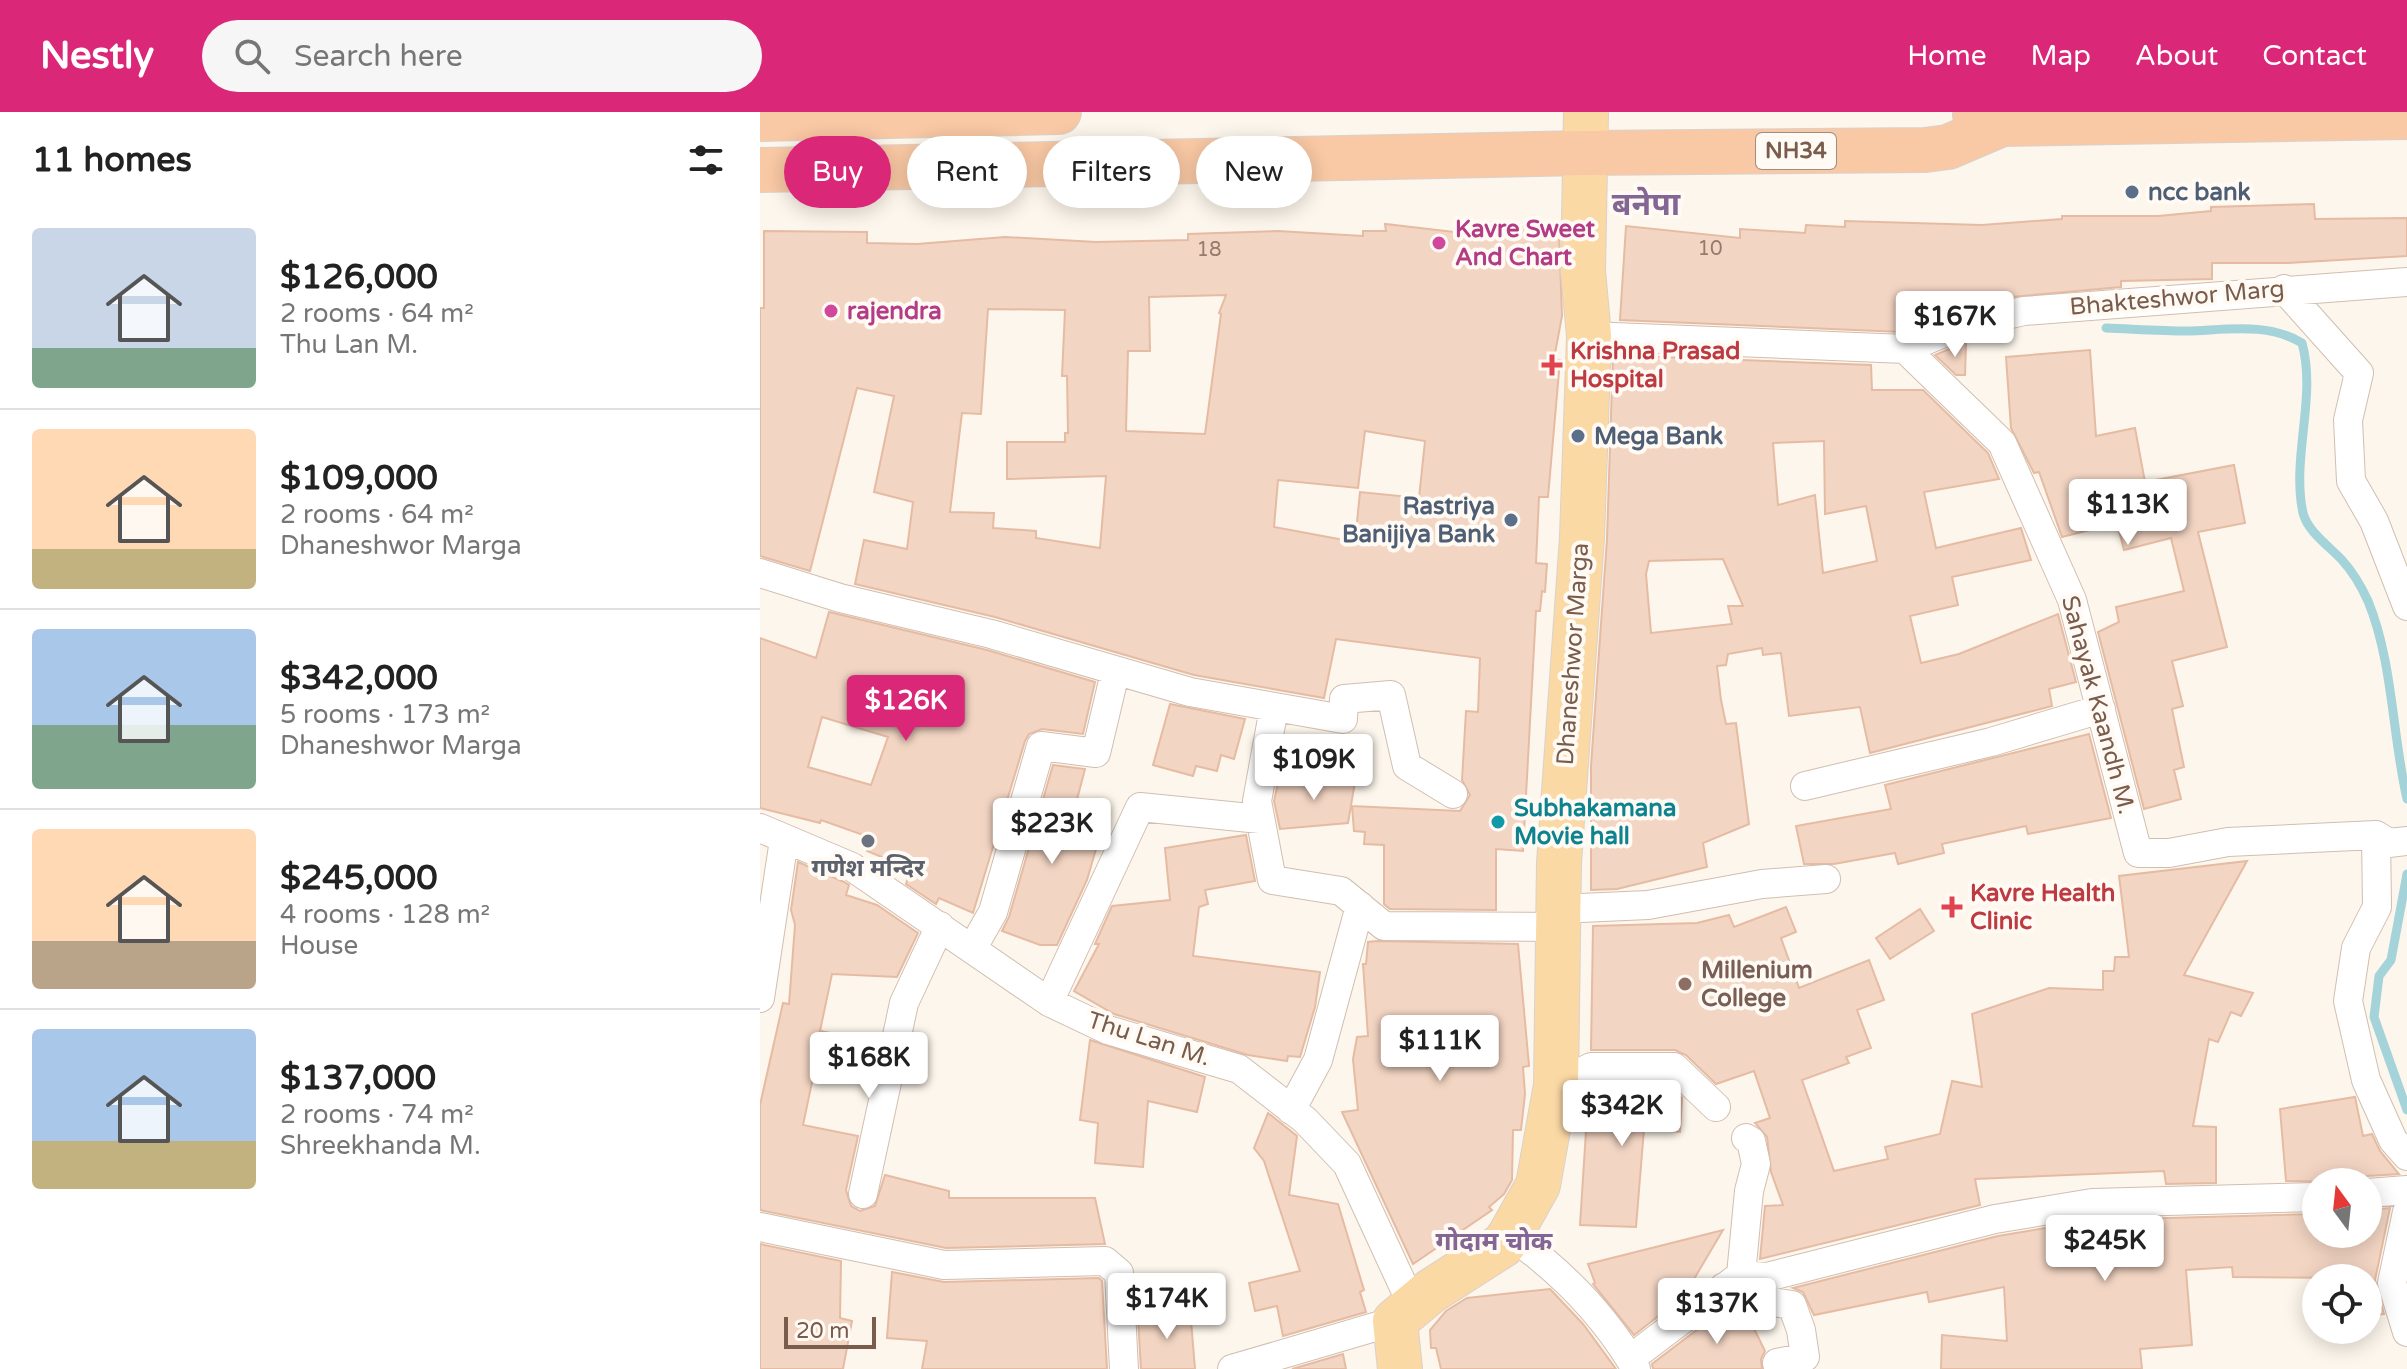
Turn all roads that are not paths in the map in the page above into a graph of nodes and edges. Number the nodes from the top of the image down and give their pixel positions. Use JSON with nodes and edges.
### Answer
{"nodes":[{"id":1,"x":1059,"y":112,"type":"edge"},
{"id":2,"x":2178,"y":117,"type":"edge"},
{"id":3,"x":2407,"y":117,"type":"edge"},
{"id":4,"x":1985,"y":118,"type":"edge"},
{"id":5,"x":760,"y":119,"type":"edge"},
{"id":6,"x":1586,"y":132,"type":"edge"},
{"id":7,"x":760,"y":170,"type":"edge"},
{"id":8,"x":2407,"y":282,"type":"edge"},
{"id":9,"x":2284,"y":289,"type":"junction"},
{"id":10,"x":1589,"y":336,"type":"junction"},
{"id":11,"x":1905,"y":349,"type":"junction"},
{"id":12,"x":760,"y":573,"type":"edge"},
{"id":13,"x":2407,"y":606,"type":"edge"},
{"id":14,"x":1115,"y":673,"type":"junction"},
{"id":15,"x":1274,"y":708,"type":"junction"},
{"id":16,"x":2101,"y":709,"type":"junction"},
{"id":17,"x":1805,"y":786,"type":"dead end"},
{"id":18,"x":1453,"y":794,"type":"dead end"},
{"id":19,"x":1260,"y":819,"type":"junction"},
{"id":20,"x":772,"y":834,"type":"edge"},
{"id":21,"x":2376,"y":835,"type":"junction"},
{"id":22,"x":2407,"y":841,"type":"edge"},
{"id":23,"x":1826,"y":879,"type":"dead end"},
{"id":24,"x":1360,"y":906,"type":"junction"},
{"id":25,"x":1558,"y":918,"type":"junction"},
{"id":26,"x":940,"y":926,"type":"junction"},
{"id":27,"x":972,"y":949,"type":"junction"},
{"id":28,"x":760,"y":998,"type":"edge"},
{"id":29,"x":1049,"y":1002,"type":"junction"},
{"id":30,"x":1556,"y":1085,"type":"junction"},
{"id":31,"x":1716,"y":1107,"type":"dead end"},
{"id":32,"x":1291,"y":1110,"type":"junction"},
{"id":33,"x":1746,"y":1138,"type":"dead end"},
{"id":34,"x":2407,"y":1156,"type":"edge"},
{"id":35,"x":2407,"y":1190,"type":"edge"},
{"id":36,"x":2382,"y":1192,"type":"edge"},
{"id":37,"x":863,"y":1194,"type":"dead end"},
{"id":38,"x":2302,"y":1197,"type":"edge"},
{"id":39,"x":2407,"y":1212,"type":"edge"},
{"id":40,"x":760,"y":1227,"type":"edge"},
{"id":41,"x":1510,"y":1235,"type":"junction"},
{"id":42,"x":1732,"y":1281,"type":"junction"},
{"id":43,"x":1404,"y":1314,"type":"junction"},
{"id":44,"x":2407,"y":1332,"type":"edge"},
{"id":45,"x":1777,"y":1363,"type":"dead end"},
{"id":46,"x":1633,"y":1364,"type":"edge"},
{"id":47,"x":1241,"y":1368,"type":"edge"},
{"id":48,"x":1124,"y":1369,"type":"edge"},
{"id":49,"x":1400,"y":1369,"type":"edge"}],
"edges":[{"from":1,"to":5,"type":"highway"},
{"from":2,"to":3,"type":"highway","number":"NH34"},
{"from":2,"to":4,"type":"highway","number":"NH34"},
{"from":4,"to":6,"type":"highway","number":"NH34"},
{"from":6,"to":7,"type":"highway","number":"NH34"},
{"from":6,"to":10,"type":"main road","name":"Dhaneshwor Marga"},
{"from":8,"to":9,"type":"street","name":"Bhakteshwor Marg"},
{"from":9,"to":11,"type":"street","name":"Bhakteshwor Marg"},
{"from":9,"to":13,"type":"street"},
{"from":10,"to":11,"type":"street"},
{"from":10,"to":25,"type":"main road","name":"Dhaneshwor Marga"},
{"from":11,"to":16,"type":"street","name":"Sahayak Kaandh M."},
{"from":12,"to":14,"type":"street"},
{"from":14,"to":15,"type":"street"},
{"from":14,"to":27,"type":"street"},
{"from":15,"to":18,"type":"street"},
{"from":15,"to":19,"type":"street"},
{"from":16,"to":17,"type":"street"},
{"from":16,"to":21,"type":"street","name":"Sahayak Kaandh M."},
{"from":19,"to":24,"type":"street"},
{"from":19,"to":29,"type":"street"},
{"from":20,"to":26,"type":"street","name":"Thu Lan M."},
{"from":20,"to":28,"type":"street"},
{"from":21,"to":22,"type":"street"},
{"from":21,"to":34,"type":"street"},
{"from":23,"to":25,"type":"street"},
{"from":24,"to":25,"type":"street"},
{"from":24,"to":32,"type":"street"},
{"from":25,"to":30,"type":"main road","name":"Dhaneshwor Marga"},
{"from":26,"to":27,"type":"street","name":"Thu Lan M."},
{"from":26,"to":37,"type":"street"},
{"from":27,"to":29,"type":"street","name":"Thu Lan M."},
{"from":29,"to":32,"type":"street","name":"Thu Lan M."},
{"from":30,"to":31,"type":"street"},
{"from":30,"to":41,"type":"main road","name":"Dhaneshwor Marga"},
{"from":32,"to":43,"type":"street","name":"Thu Lan M."},
{"from":33,"to":42,"type":"street"},
{"from":35,"to":36,"type":"street"},
{"from":38,"to":42,"type":"street"},
{"from":39,"to":44,"type":"street"},
{"from":40,"to":48,"type":"street"},
{"from":41,"to":43,"type":"main road","name":"Dhaneshwor Marga"},
{"from":41,"to":46,"type":"street"},
{"from":42,"to":45,"type":"street"},
{"from":42,"to":46,"type":"street"},
{"from":43,"to":47,"type":"street"},
{"from":43,"to":49,"type":"main road"}]}
